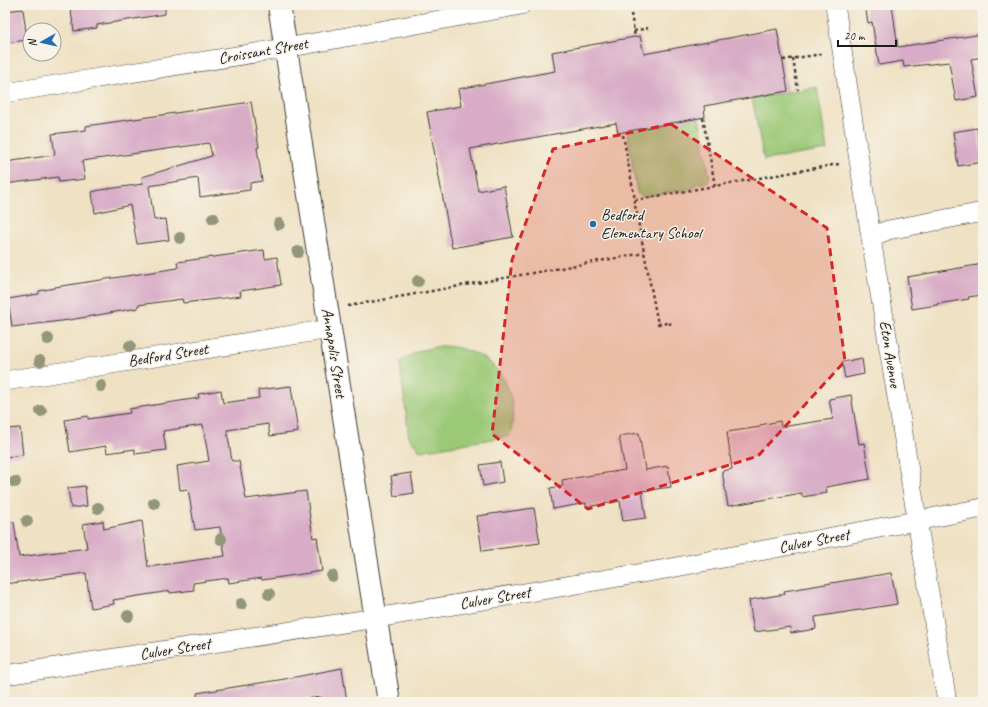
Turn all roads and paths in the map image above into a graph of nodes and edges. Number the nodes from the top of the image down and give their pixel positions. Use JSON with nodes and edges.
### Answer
{"nodes":[{"id":1,"x":279,"y":5,"type":"edge"},
{"id":2,"x":521,"y":5,"type":"edge"},
{"id":3,"x":836,"y":5,"type":"edge"},
{"id":4,"x":630,"y":8,"type":"dead end"},
{"id":5,"x":648,"y":28,"type":"dead end"},
{"id":6,"x":634,"y":31,"type":"junction"},
{"id":7,"x":635,"y":37,"type":"dead end"},
{"id":8,"x":286,"y":48,"type":"junction"},
{"id":9,"x":822,"y":54,"type":"dead end"},
{"id":10,"x":793,"y":59,"type":"junction"},
{"id":11,"x":782,"y":60,"type":"dead end"},
{"id":12,"x":798,"y":90,"type":"dead end"},
{"id":13,"x":5,"y":93,"type":"edge"},
{"id":14,"x":703,"y":118,"type":"dead end"},
{"id":15,"x":624,"y":135,"type":"dead end"},
{"id":16,"x":840,"y":164,"type":"dead end"},
{"id":17,"x":715,"y":186,"type":"junction"},
{"id":18,"x":635,"y":200,"type":"junction"},
{"id":19,"x":983,"y":212,"type":"edge"},
{"id":20,"x":871,"y":237,"type":"junction"},
{"id":21,"x":644,"y":253,"type":"junction"},
{"id":22,"x":348,"y":306,"type":"dead end"},
{"id":23,"x":670,"y":326,"type":"dead end"},
{"id":24,"x":330,"y":329,"type":"junction"},
{"id":25,"x":5,"y":381,"type":"edge"},
{"id":26,"x":983,"y":508,"type":"edge"},
{"id":27,"x":918,"y":521,"type":"junction"},
{"id":28,"x":376,"y":618,"type":"junction"},
{"id":29,"x":5,"y":675,"type":"edge"},
{"id":30,"x":390,"y":702,"type":"edge"},
{"id":31,"x":947,"y":702,"type":"edge"}],
"edges":[{"from":1,"to":8,"type":"street","name":"Annapolis Street"},
{"from":2,"to":8,"type":"street","name":"Croissant Street"},
{"from":3,"to":20,"type":"street","name":"Eton Avenue"},
{"from":4,"to":6,"type":"path"},
{"from":5,"to":6,"type":"path"},
{"from":6,"to":7,"type":"path"},
{"from":8,"to":13,"type":"street","name":"Croissant Street"},
{"from":8,"to":24,"type":"street","name":"Annapolis Street"},
{"from":9,"to":10,"type":"path"},
{"from":10,"to":11,"type":"path"},
{"from":10,"to":12,"type":"path"},
{"from":14,"to":17,"type":"path"},
{"from":15,"to":18,"type":"path"},
{"from":16,"to":17,"type":"path"},
{"from":17,"to":18,"type":"path"},
{"from":18,"to":21,"type":"path"},
{"from":19,"to":20,"type":"street"},
{"from":20,"to":27,"type":"street","name":"Eton Avenue"},
{"from":21,"to":22,"type":"path"},
{"from":21,"to":23,"type":"path"},
{"from":24,"to":25,"type":"street","name":"Bedford Street"},
{"from":24,"to":28,"type":"street","name":"Annapolis Street"},
{"from":26,"to":27,"type":"street","name":"Culver Street"},
{"from":27,"to":28,"type":"street","name":"Culver Street"},
{"from":27,"to":31,"type":"street","name":"Eton Avenue"},
{"from":28,"to":29,"type":"street","name":"Culver Street"},
{"from":28,"to":30,"type":"street","name":"Annapolis Street"}]}
